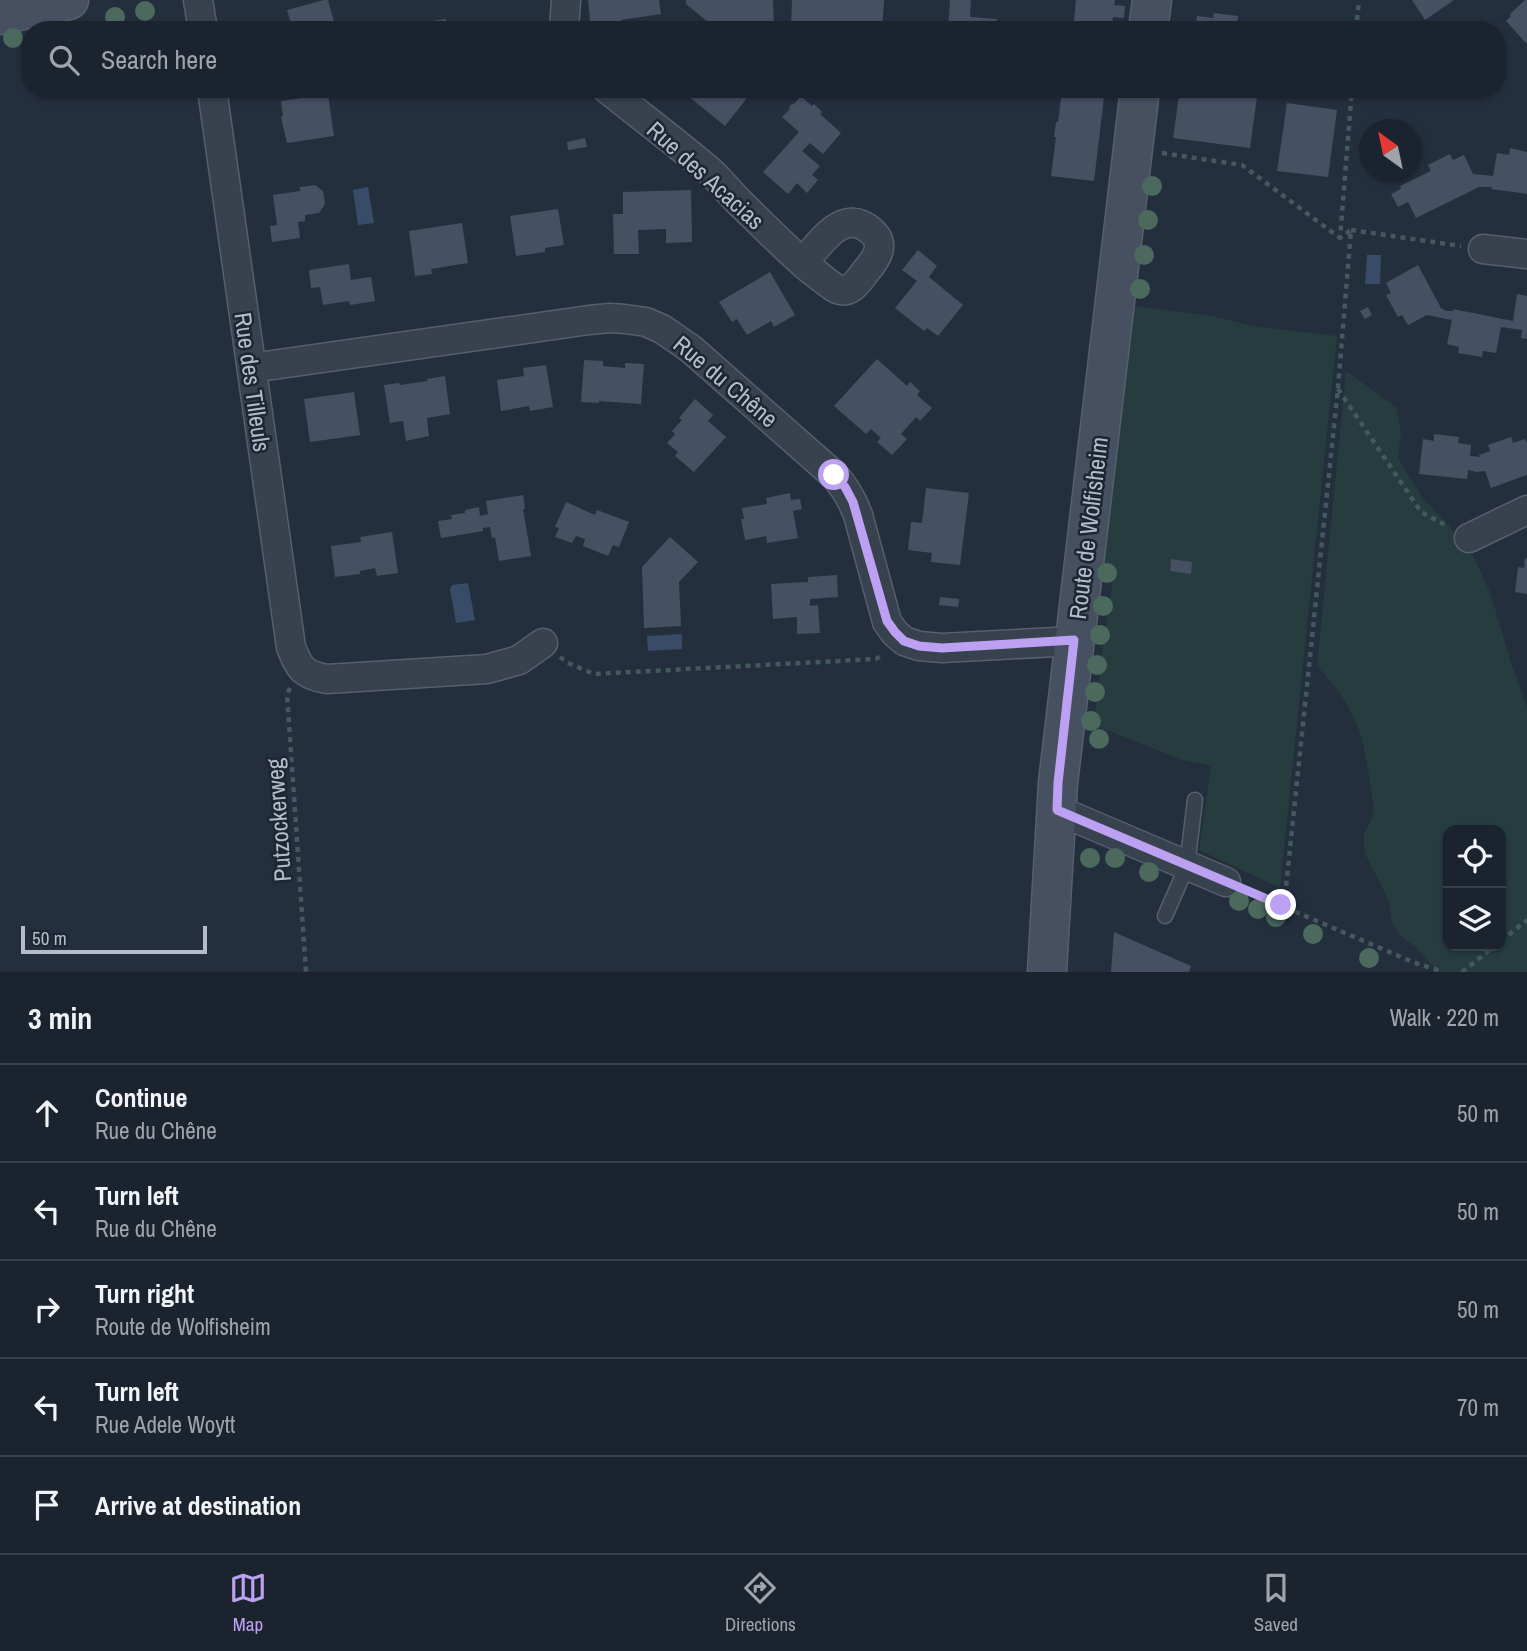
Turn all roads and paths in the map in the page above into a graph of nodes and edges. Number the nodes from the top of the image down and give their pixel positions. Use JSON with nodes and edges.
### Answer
{"nodes":[{"id":1,"x":69,"y":0,"type":"edge"},
{"id":2,"x":198,"y":0,"type":"edge"},
{"id":3,"x":566,"y":0,"type":"edge"},
{"id":4,"x":1152,"y":0,"type":"edge"},
{"id":5,"x":1359,"y":0,"type":"edge"},
{"id":6,"x":0,"y":15,"type":"edge"},
{"id":7,"x":202,"y":21,"type":"edge"},
{"id":8,"x":565,"y":21,"type":"edge"},
{"id":9,"x":1149,"y":21,"type":"edge"},
{"id":10,"x":1357,"y":21,"type":"edge"},
{"id":11,"x":213,"y":98,"type":"edge"},
{"id":12,"x":618,"y":98,"type":"edge"},
{"id":13,"x":1139,"y":98,"type":"edge"},
{"id":14,"x":1351,"y":98,"type":"edge"},
{"id":15,"x":1133,"y":148,"type":"junction"},
{"id":16,"x":1351,"y":230,"type":"junction"},
{"id":17,"x":1340,"y":238,"type":"junction"},
{"id":18,"x":1483,"y":249,"type":"joint"},
{"id":19,"x":1527,"y":254,"type":"edge"},
{"id":20,"x":803,"y":263,"type":"dead end"},
{"id":21,"x":252,"y":368,"type":"junction"},
{"id":22,"x":1338,"y":388,"type":"junction"},
{"id":23,"x":1527,"y":510,"type":"edge"},
{"id":24,"x":1469,"y":538,"type":"joint"},
{"id":25,"x":1074,"y":640,"type":"junction"},
{"id":26,"x":904,"y":641,"type":"junction"},
{"id":27,"x":543,"y":643,"type":"joint"},
{"id":28,"x":304,"y":671,"type":"junction"},
{"id":29,"x":1195,"y":800,"type":"dead end"},
{"id":30,"x":1057,"y":810,"type":"junction"},
{"id":31,"x":1187,"y":866,"type":"junction"},
{"id":32,"x":1226,"y":882,"type":"joint"},
{"id":33,"x":1281,"y":905,"type":"junction"},
{"id":34,"x":1165,"y":916,"type":"dead end"},
{"id":35,"x":1527,"y":920,"type":"edge"},
{"id":36,"x":1506,"y":937,"type":"edge"},
{"id":37,"x":1489,"y":951,"type":"edge"},
{"id":38,"x":306,"y":972,"type":"edge"},
{"id":39,"x":1047,"y":972,"type":"edge"},
{"id":40,"x":1443,"y":972,"type":"edge"},
{"id":41,"x":1462,"y":972,"type":"edge"}],
"edges":[{"from":1,"to":6,"type":"main road"},
{"from":2,"to":7,"type":"street"},
{"from":3,"to":8,"type":"street"},
{"from":4,"to":9,"type":"main road"},
{"from":5,"to":10,"type":"path"},
{"from":11,"to":21,"type":"street","name":"Rue des Tilleuls"},
{"from":12,"to":20,"type":"street","name":"Rue des Acacias"},
{"from":13,"to":15,"type":"main road","name":"Route de Wolfisheim"},
{"from":14,"to":17,"type":"path"},
{"from":15,"to":17,"type":"path"},
{"from":15,"to":25,"type":"main road","name":"Route de Wolfisheim"},
{"from":16,"to":17,"type":"path"},
{"from":16,"to":18,"type":"path"},
{"from":16,"to":22,"type":"path"},
{"from":18,"to":19,"type":"street"},
{"from":21,"to":26,"type":"street","name":"Rue du Chêne"},
{"from":21,"to":28,"type":"street","name":"Rue des Tilleuls"},
{"from":22,"to":24,"type":"path"},
{"from":22,"to":33,"type":"path"},
{"from":23,"to":24,"type":"street"},
{"from":25,"to":26,"type":"street"},
{"from":25,"to":30,"type":"main road","name":"Route de Wolfisheim"},
{"from":26,"to":27,"type":"path"},
{"from":27,"to":28,"type":"street"},
{"from":28,"to":38,"type":"path","name":"Putzockerweg"},
{"from":29,"to":31,"type":"lane"},
{"from":30,"to":31,"type":"street"},
{"from":30,"to":39,"type":"main road","name":"Route de Wolfisheim"},
{"from":31,"to":32,"type":"street"},
{"from":31,"to":34,"type":"lane"},
{"from":32,"to":33,"type":"path"},
{"from":33,"to":40,"type":"path"},
{"from":35,"to":36,"type":"path"},
{"from":37,"to":41,"type":"path"}]}
